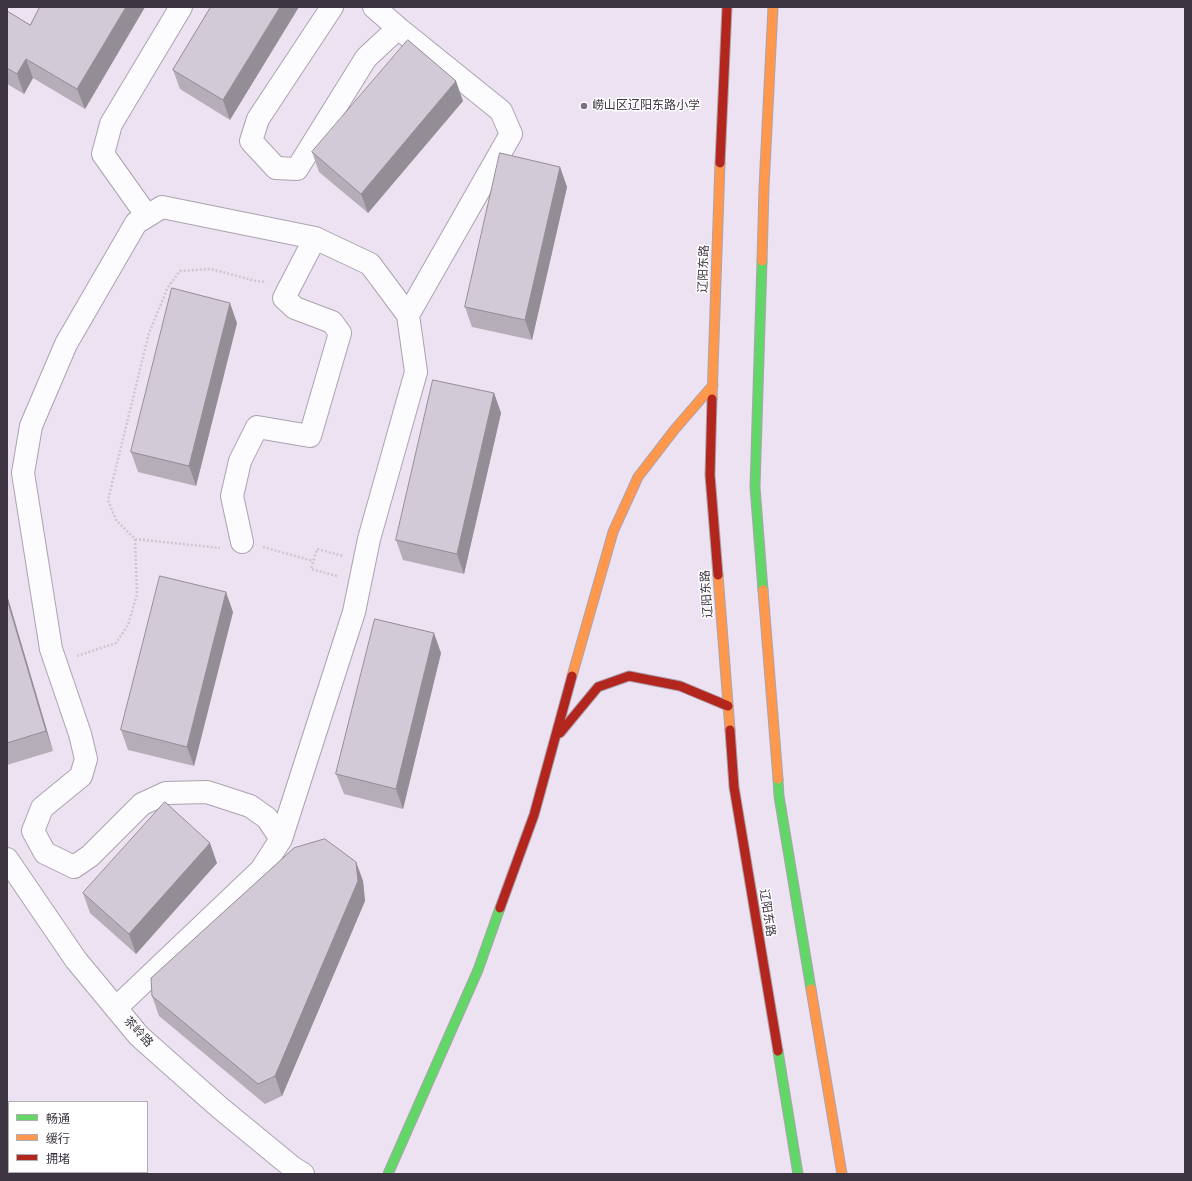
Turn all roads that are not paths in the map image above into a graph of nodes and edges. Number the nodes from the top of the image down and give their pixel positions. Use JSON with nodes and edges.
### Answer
{"nodes":[{"id":1,"x":181,"y":7,"type":"edge"},
{"id":2,"x":332,"y":7,"type":"edge"},
{"id":3,"x":374,"y":7,"type":"edge"},
{"id":4,"x":727,"y":7,"type":"edge"},
{"id":5,"x":773,"y":7,"type":"edge"},
{"id":6,"x":398,"y":28,"type":"junction"},
{"id":7,"x":147,"y":216,"type":"junction"},
{"id":8,"x":315,"y":238,"type":"junction"},
{"id":9,"x":408,"y":316,"type":"junction"},
{"id":10,"x":713,"y":385,"type":"junction"},
{"id":11,"x":15,"y":475,"type":"edge"},
{"id":12,"x":242,"y":542,"type":"road end"},
{"id":13,"x":728,"y":706,"type":"junction"},
{"id":14,"x":555,"y":739,"type":"junction"},
{"id":15,"x":281,"y":839,"type":"junction"},
{"id":16,"x":7,"y":859,"type":"edge"},
{"id":17,"x":116,"y":1008,"type":"junction"},
{"id":18,"x":303,"y":1174,"type":"edge"},
{"id":19,"x":388,"y":1174,"type":"edge"},
{"id":20,"x":798,"y":1174,"type":"edge"},
{"id":21,"x":842,"y":1174,"type":"edge"}],
"edges":[{"from":1,"to":7,"type":"street"},
{"from":2,"to":6,"type":"street"},
{"from":3,"to":6,"type":"street"},
{"from":4,"to":10,"type":"main road","name":"辽阳东路"},
{"from":5,"to":21,"type":"main road"},
{"from":6,"to":9,"type":"street"},
{"from":7,"to":8,"type":"street"},
{"from":7,"to":11,"type":"street"},
{"from":8,"to":9,"type":"street"},
{"from":8,"to":12,"type":"street"},
{"from":9,"to":15,"type":"street"},
{"from":10,"to":13,"type":"main road","name":"辽阳东路"},
{"from":10,"to":14,"type":"main road"},
{"from":11,"to":15,"type":"street"},
{"from":13,"to":14,"type":"main road"},
{"from":13,"to":20,"type":"main road","name":"辽阳东路"},
{"from":14,"to":19,"type":"main road"},
{"from":15,"to":17,"type":"street"},
{"from":16,"to":17,"type":"street","name":"茶岭路"},
{"from":17,"to":18,"type":"street","name":"茶岭路"}]}
